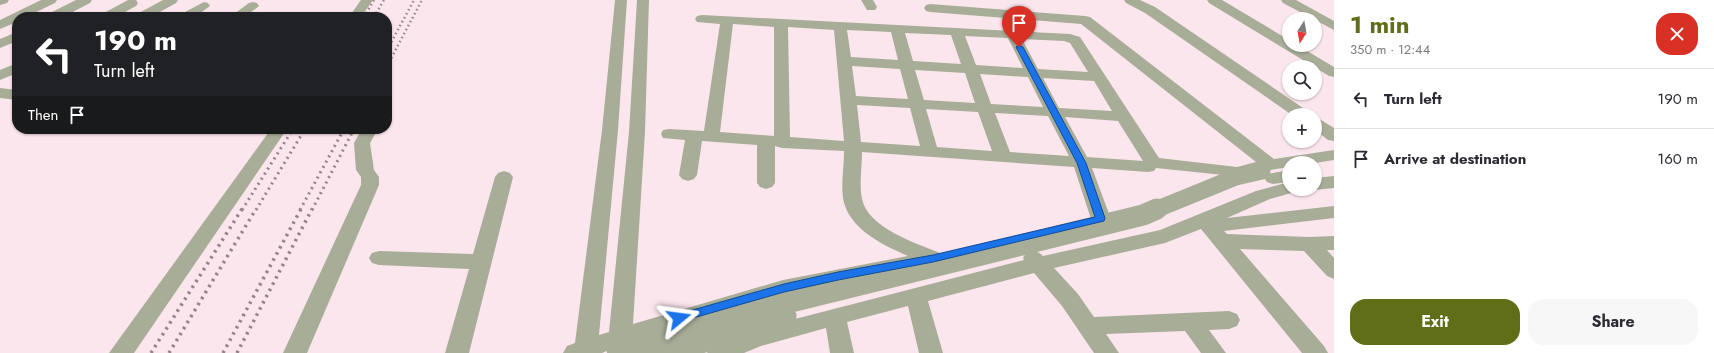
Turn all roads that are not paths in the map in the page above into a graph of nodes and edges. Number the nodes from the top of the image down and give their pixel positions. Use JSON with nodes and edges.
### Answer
{"nodes":[{"id":1,"x":3,"y":0,"type":"edge"},
{"id":2,"x":51,"y":0,"type":"edge"},
{"id":3,"x":86,"y":0,"type":"edge"},
{"id":4,"x":172,"y":0,"type":"edge"},
{"id":5,"x":367,"y":0,"type":"edge"},
{"id":6,"x":1130,"y":0,"type":"edge"},
{"id":7,"x":1213,"y":0,"type":"edge"},
{"id":8,"x":1287,"y":0,"type":"edge"},
{"id":9,"x":0,"y":1,"type":"edge"},
{"id":10,"x":132,"y":3,"type":"dead end"},
{"id":11,"x":204,"y":6,"type":"dead end"},
{"id":12,"x":253,"y":6,"type":"dead end"},
{"id":13,"x":643,"y":8,"type":"edge"},
{"id":14,"x":930,"y":8,"type":"dead end"},
{"id":15,"x":620,"y":9,"type":"edge"},
{"id":16,"x":27,"y":12,"type":"edge"},
{"id":17,"x":63,"y":12,"type":"edge"},
{"id":18,"x":116,"y":12,"type":"edge"},
{"id":19,"x":151,"y":12,"type":"edge"},
{"id":20,"x":194,"y":12,"type":"edge"},
{"id":21,"x":244,"y":12,"type":"edge"},
{"id":22,"x":359,"y":12,"type":"edge"},
{"id":23,"x":12,"y":19,"type":"edge"},
{"id":24,"x":702,"y":19,"type":"dead end"},
{"id":25,"x":727,"y":20,"type":"junction"},
{"id":26,"x":781,"y":23,"type":"junction"},
{"id":27,"x":0,"y":25,"type":"edge"},
{"id":28,"x":840,"y":26,"type":"junction"},
{"id":29,"x":1334,"y":26,"type":"edge"},
{"id":30,"x":896,"y":29,"type":"junction"},
{"id":31,"x":957,"y":32,"type":"junction"},
{"id":32,"x":1013,"y":35,"type":"junction"},
{"id":33,"x":843,"y":61,"type":"junction"},
{"id":34,"x":906,"y":65,"type":"junction"},
{"id":35,"x":971,"y":69,"type":"junction"},
{"id":36,"x":12,"y":70,"type":"edge"},
{"id":37,"x":1033,"y":73,"type":"junction"},
{"id":38,"x":1334,"y":73,"type":"edge"},
{"id":39,"x":0,"y":76,"type":"edge"},
{"id":40,"x":1098,"y":77,"type":"junction"},
{"id":41,"x":0,"y":93,"type":"edge"},
{"id":42,"x":12,"y":94,"type":"edge"},
{"id":43,"x":848,"y":100,"type":"junction"},
{"id":44,"x":917,"y":104,"type":"junction"},
{"id":45,"x":985,"y":108,"type":"junction"},
{"id":46,"x":1293,"y":108,"type":"edge"},
{"id":47,"x":1054,"y":112,"type":"junction"},
{"id":48,"x":1123,"y":116,"type":"junction"},
{"id":49,"x":1322,"y":128,"type":"edge"},
{"id":50,"x":275,"y":134,"type":"edge"},
{"id":51,"x":367,"y":134,"type":"edge"},
{"id":52,"x":669,"y":134,"type":"dead end"},
{"id":53,"x":1334,"y":136,"type":"edge"},
{"id":54,"x":702,"y":137,"type":"junction"},
{"id":55,"x":774,"y":142,"type":"junction"},
{"id":56,"x":853,"y":148,"type":"junction"},
{"id":57,"x":930,"y":153,"type":"junction"},
{"id":58,"x":1334,"y":155,"type":"edge"},
{"id":59,"x":1003,"y":158,"type":"junction"},
{"id":60,"x":1334,"y":161,"type":"edge"},
{"id":61,"x":1150,"y":162,"type":"junction"},
{"id":62,"x":1322,"y":162,"type":"edge"},
{"id":63,"x":1081,"y":163,"type":"junction"},
{"id":64,"x":1233,"y":171,"type":"junction"},
{"id":65,"x":1334,"y":171,"type":"edge"},
{"id":66,"x":1322,"y":172,"type":"edge"},
{"id":67,"x":1279,"y":174,"type":"edge"},
{"id":68,"x":688,"y":175,"type":"dead end"},
{"id":69,"x":504,"y":177,"type":"dead end"},
{"id":70,"x":1334,"y":182,"type":"edge"},
{"id":71,"x":766,"y":183,"type":"dead end"},
{"id":72,"x":1322,"y":183,"type":"edge"},
{"id":73,"x":1334,"y":212,"type":"edge"},
{"id":74,"x":1101,"y":218,"type":"junction"},
{"id":75,"x":1211,"y":229,"type":"junction"},
{"id":76,"x":1016,"y":240,"type":"junction"},
{"id":77,"x":1334,"y":243,"type":"edge"},
{"id":78,"x":1309,"y":244,"type":"junction"},
{"id":79,"x":379,"y":258,"type":"dead end"},
{"id":80,"x":933,"y":258,"type":"junction"},
{"id":81,"x":481,"y":262,"type":"junction"},
{"id":82,"x":1039,"y":264,"type":"junction"},
{"id":83,"x":1334,"y":271,"type":"edge"},
{"id":84,"x":916,"y":296,"type":"junction"},
{"id":85,"x":835,"y":317,"type":"junction"},
{"id":86,"x":1229,"y":320,"type":"dead end"},
{"id":87,"x":1190,"y":321,"type":"junction"},
{"id":88,"x":1088,"y":326,"type":"junction"},
{"id":89,"x":623,"y":348,"type":"edge"},
{"id":90,"x":583,"y":352,"type":"edge"},
{"id":91,"x":121,"y":353,"type":"edge"},
{"id":92,"x":295,"y":353,"type":"edge"},
{"id":93,"x":457,"y":353,"type":"edge"},
{"id":94,"x":672,"y":353,"type":"edge"},
{"id":95,"x":719,"y":353,"type":"edge"},
{"id":96,"x":842,"y":353,"type":"edge"},
{"id":97,"x":931,"y":353,"type":"edge"},
{"id":98,"x":1107,"y":353,"type":"edge"},
{"id":99,"x":1214,"y":353,"type":"edge"},
{"id":100,"x":1316,"y":353,"type":"edge"}],
"edges":[{"from":1,"to":9,"type":"street"},
{"from":2,"to":16,"type":"street"},
{"from":3,"to":17,"type":"street"},
{"from":4,"to":19,"type":"street"},
{"from":5,"to":22,"type":"street"},
{"from":6,"to":46,"type":"street"},
{"from":7,"to":38,"type":"street"},
{"from":8,"to":29,"type":"street"},
{"from":10,"to":18,"type":"street"},
{"from":11,"to":20,"type":"street"},
{"from":12,"to":21,"type":"street"},
{"from":13,"to":15,"type":"street"},
{"from":13,"to":89,"type":"street"},
{"from":14,"to":67,"type":"street"},
{"from":15,"to":90,"type":"street"},
{"from":23,"to":27,"type":"street"},
{"from":24,"to":25,"type":"street"},
{"from":25,"to":26,"type":"street"},
{"from":25,"to":54,"type":"street"},
{"from":26,"to":28,"type":"street"},
{"from":26,"to":55,"type":"street"},
{"from":28,"to":30,"type":"street"},
{"from":28,"to":33,"type":"street"},
{"from":30,"to":31,"type":"street"},
{"from":30,"to":34,"type":"street"},
{"from":31,"to":32,"type":"street"},
{"from":31,"to":35,"type":"street"},
{"from":32,"to":37,"type":"street"},
{"from":32,"to":40,"type":"street"},
{"from":33,"to":34,"type":"street"},
{"from":33,"to":43,"type":"street"},
{"from":34,"to":35,"type":"street"},
{"from":34,"to":44,"type":"street"},
{"from":35,"to":37,"type":"street"},
{"from":35,"to":45,"type":"street"},
{"from":36,"to":39,"type":"street"},
{"from":37,"to":40,"type":"street"},
{"from":37,"to":47,"type":"street"},
{"from":40,"to":48,"type":"street"},
{"from":41,"to":42,"type":"street"},
{"from":43,"to":44,"type":"street"},
{"from":43,"to":56,"type":"street"},
{"from":44,"to":45,"type":"street"},
{"from":44,"to":57,"type":"street"},
{"from":45,"to":47,"type":"street"},
{"from":45,"to":59,"type":"street"},
{"from":47,"to":48,"type":"street"},
{"from":47,"to":63,"type":"street"},
{"from":48,"to":61,"type":"street"},
{"from":49,"to":53,"type":"street"},
{"from":50,"to":91,"type":"street"},
{"from":51,"to":92,"type":"street"},
{"from":52,"to":54,"type":"street"},
{"from":54,"to":55,"type":"street"},
{"from":54,"to":68,"type":"street"},
{"from":55,"to":56,"type":"street"},
{"from":55,"to":71,"type":"street"},
{"from":56,"to":57,"type":"street"},
{"from":56,"to":80,"type":"street"},
{"from":57,"to":59,"type":"street"},
{"from":58,"to":67,"type":"street"},
{"from":59,"to":63,"type":"street"},
{"from":60,"to":62,"type":"street"},
{"from":61,"to":63,"type":"street"},
{"from":61,"to":64,"type":"street"},
{"from":63,"to":74,"type":"street"},
{"from":64,"to":67,"type":"street"},
{"from":64,"to":74,"type":"street"},
{"from":65,"to":66,"type":"street"},
{"from":67,"to":75,"type":"street"},
{"from":67,"to":89,"type":"street","bridge":true},
{"from":67,"to":94,"type":"street","bridge":true},
{"from":69,"to":81,"type":"street"},
{"from":70,"to":72,"type":"street"},
{"from":73,"to":75,"type":"street"},
{"from":74,"to":76,"type":"street"},
{"from":75,"to":78,"type":"street"},
{"from":75,"to":82,"type":"street"},
{"from":75,"to":100,"type":"street"},
{"from":76,"to":80,"type":"street"},
{"from":76,"to":82,"type":"street"},
{"from":77,"to":78,"type":"street"},
{"from":78,"to":83,"type":"street"},
{"from":79,"to":81,"type":"street"},
{"from":80,"to":89,"type":"street"},
{"from":81,"to":93,"type":"street"},
{"from":82,"to":84,"type":"street"},
{"from":82,"to":88,"type":"street"},
{"from":84,"to":85,"type":"street"},
{"from":84,"to":97,"type":"street"},
{"from":85,"to":95,"type":"street"},
{"from":85,"to":96,"type":"street"},
{"from":86,"to":87,"type":"street"},
{"from":87,"to":88,"type":"street"},
{"from":87,"to":99,"type":"street"},
{"from":88,"to":98,"type":"street"},
{"from":89,"to":90,"type":"street"}]}
